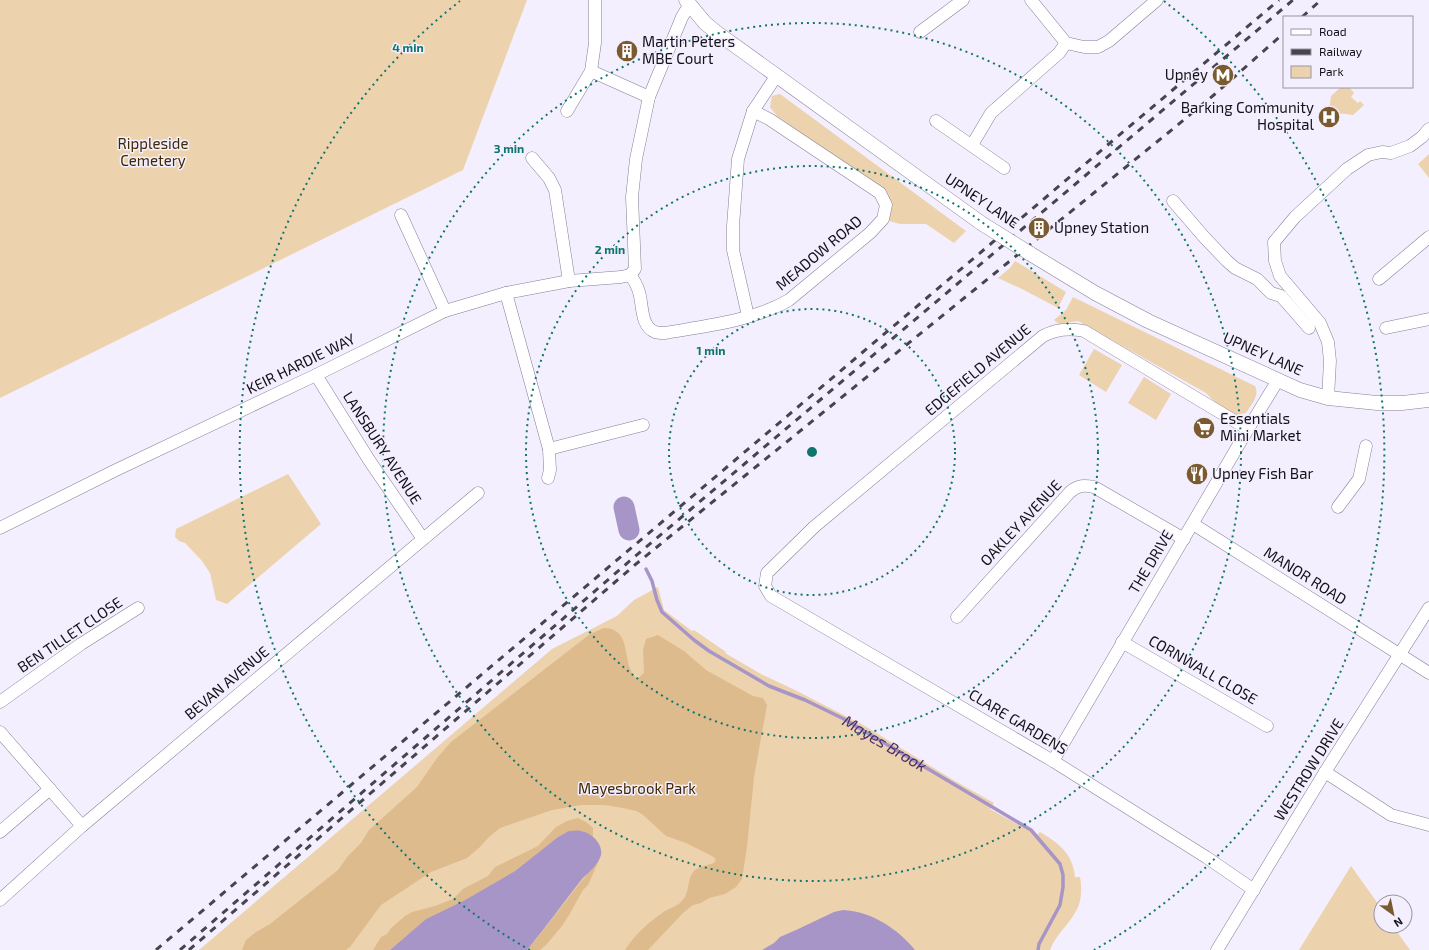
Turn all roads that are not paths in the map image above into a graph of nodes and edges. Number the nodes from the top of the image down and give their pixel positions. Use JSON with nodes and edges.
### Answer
{"nodes":[{"id":1,"x":595,"y":0,"type":"edge"},
{"id":2,"x":963,"y":0,"type":"edge"},
{"id":3,"x":1031,"y":0,"type":"edge"},
{"id":4,"x":1157,"y":0,"type":"edge"},
{"id":5,"x":688,"y":1,"type":"edge"},
{"id":6,"x":920,"y":32,"type":"dead end"},
{"id":7,"x":1066,"y":43,"type":"junction"},
{"id":8,"x":591,"y":71,"type":"junction"},
{"id":9,"x":777,"y":75,"type":"junction"},
{"id":10,"x":649,"y":97,"type":"junction"},
{"id":11,"x":567,"y":111,"type":"dead end"},
{"id":12,"x":753,"y":111,"type":"junction"},
{"id":13,"x":936,"y":120,"type":"dead end"},
{"id":14,"x":1429,"y":129,"type":"edge"},
{"id":15,"x":972,"y":145,"type":"junction"},
{"id":16,"x":532,"y":158,"type":"dead end"},
{"id":17,"x":1004,"y":168,"type":"dead end"},
{"id":18,"x":1173,"y":201,"type":"dead end"},
{"id":19,"x":401,"y":214,"type":"dead end"},
{"id":20,"x":1429,"y":237,"type":"edge"},
{"id":21,"x":630,"y":275,"type":"junction"},
{"id":22,"x":1280,"y":276,"type":"junction"},
{"id":23,"x":1257,"y":279,"type":"junction"},
{"id":24,"x":1379,"y":279,"type":"dead end"},
{"id":25,"x":569,"y":281,"type":"junction"},
{"id":26,"x":506,"y":294,"type":"junction"},
{"id":27,"x":445,"y":311,"type":"junction"},
{"id":28,"x":748,"y":316,"type":"junction"},
{"id":29,"x":1429,"y":319,"type":"edge"},
{"id":30,"x":1309,"y":328,"type":"dead end"},
{"id":31,"x":1386,"y":328,"type":"dead end"},
{"id":32,"x":316,"y":375,"type":"junction"},
{"id":33,"x":1278,"y":380,"type":"junction"},
{"id":34,"x":1328,"y":398,"type":"junction"},
{"id":35,"x":1429,"y":400,"type":"edge"},
{"id":36,"x":643,"y":425,"type":"dead end"},
{"id":37,"x":1248,"y":429,"type":"junction"},
{"id":38,"x":1366,"y":446,"type":"dead end"},
{"id":39,"x":549,"y":449,"type":"junction"},
{"id":40,"x":548,"y":478,"type":"dead end"},
{"id":41,"x":478,"y":493,"type":"dead end"},
{"id":42,"x":1338,"y":507,"type":"dead end"},
{"id":43,"x":1193,"y":524,"type":"junction"},
{"id":44,"x":0,"y":528,"type":"edge"},
{"id":45,"x":423,"y":539,"type":"junction"},
{"id":46,"x":1184,"y":539,"type":"junction"},
{"id":47,"x":765,"y":586,"type":"joint"},
{"id":48,"x":138,"y":608,"type":"dead end"},
{"id":49,"x":1429,"y":608,"type":"edge"},
{"id":50,"x":957,"y":617,"type":"dead end"},
{"id":51,"x":1122,"y":642,"type":"junction"},
{"id":52,"x":1400,"y":654,"type":"junction"},
{"id":53,"x":1429,"y":673,"type":"edge"},
{"id":54,"x":0,"y":702,"type":"edge"},
{"id":55,"x":1267,"y":726,"type":"dead end"},
{"id":56,"x":0,"y":732,"type":"edge"},
{"id":57,"x":1053,"y":761,"type":"junction"},
{"id":58,"x":1325,"y":772,"type":"junction"},
{"id":59,"x":50,"y":789,"type":"junction"},
{"id":60,"x":1429,"y":825,"type":"edge"},
{"id":61,"x":82,"y":826,"type":"junction"},
{"id":62,"x":0,"y":832,"type":"edge"},
{"id":63,"x":1254,"y":890,"type":"junction"},
{"id":64,"x":0,"y":900,"type":"edge"},
{"id":65,"x":1217,"y":950,"type":"edge"}],
"edges":[{"from":1,"to":8,"type":"street"},
{"from":2,"to":6,"type":"street"},
{"from":3,"to":7,"type":"street"},
{"from":4,"to":7,"type":"street"},
{"from":5,"to":9,"type":"street","name":"UPNEY LANE"},
{"from":5,"to":10,"type":"street"},
{"from":7,"to":15,"type":"street"},
{"from":8,"to":10,"type":"street"},
{"from":8,"to":11,"type":"street"},
{"from":9,"to":12,"type":"street"},
{"from":9,"to":33,"type":"street","name":"UPNEY LANE","bridge":true},
{"from":10,"to":21,"type":"street"},
{"from":12,"to":28,"type":"street"},
{"from":12,"to":28,"type":"street","name":"MEADOW ROAD"},
{"from":13,"to":15,"type":"street"},
{"from":14,"to":22,"type":"street"},
{"from":15,"to":17,"type":"street"},
{"from":16,"to":25,"type":"street"},
{"from":18,"to":23,"type":"street"},
{"from":19,"to":27,"type":"street"},
{"from":20,"to":24,"type":"street"},
{"from":21,"to":25,"type":"street","name":"KEIR HARDIE WAY"},
{"from":21,"to":28,"type":"street","name":"MEADOW ROAD"},
{"from":22,"to":23,"type":"street"},
{"from":22,"to":34,"type":"street"},
{"from":23,"to":30,"type":"street"},
{"from":25,"to":26,"type":"street","name":"KEIR HARDIE WAY"},
{"from":26,"to":27,"type":"street","name":"KEIR HARDIE WAY"},
{"from":26,"to":39,"type":"street"},
{"from":27,"to":32,"type":"street","name":"KEIR HARDIE WAY"},
{"from":29,"to":31,"type":"street"},
{"from":32,"to":44,"type":"street","name":"KEIR HARDIE WAY"},
{"from":32,"to":45,"type":"street","name":"LANSBURY AVENUE"},
{"from":33,"to":34,"type":"street","name":"UPNEY LANE"},
{"from":33,"to":37,"type":"street","name":"THE DRIVE"},
{"from":34,"to":35,"type":"street","name":"UPNEY LANE"},
{"from":36,"to":39,"type":"street"},
{"from":37,"to":43,"type":"street","name":"THE DRIVE"},
{"from":37,"to":47,"type":"street","name":"EDGEFIELD AVENUE"},
{"from":38,"to":42,"type":"street"},
{"from":39,"to":40,"type":"street"},
{"from":41,"to":45,"type":"street","name":"BEVAN AVENUE"},
{"from":43,"to":46,"type":"street","name":"THE DRIVE"},
{"from":43,"to":52,"type":"street","name":"MANOR ROAD"},
{"from":45,"to":61,"type":"street","name":"BEVAN AVENUE"},
{"from":46,"to":50,"type":"street","name":"OAKLEY AVENUE"},
{"from":46,"to":51,"type":"street","name":"THE DRIVE"},
{"from":47,"to":57,"type":"street","name":"CLARE GARDENS"},
{"from":48,"to":54,"type":"street","name":"BEN TILLET CLOSE"},
{"from":49,"to":52,"type":"street","name":"WESTROW DRIVE"},
{"from":51,"to":55,"type":"street","name":"CORNWALL CLOSE"},
{"from":51,"to":57,"type":"street","name":"THE DRIVE"},
{"from":52,"to":53,"type":"street","name":"MANOR ROAD"},
{"from":52,"to":58,"type":"street","name":"WESTROW DRIVE"},
{"from":56,"to":59,"type":"street"},
{"from":57,"to":63,"type":"street","name":"CLARE GARDENS"},
{"from":58,"to":60,"type":"street"},
{"from":58,"to":63,"type":"street","name":"WESTROW DRIVE"},
{"from":59,"to":61,"type":"street"},
{"from":59,"to":62,"type":"street"},
{"from":61,"to":64,"type":"street","name":"BEVAN AVENUE"},
{"from":63,"to":65,"type":"street","name":"WESTROW DRIVE"}]}
